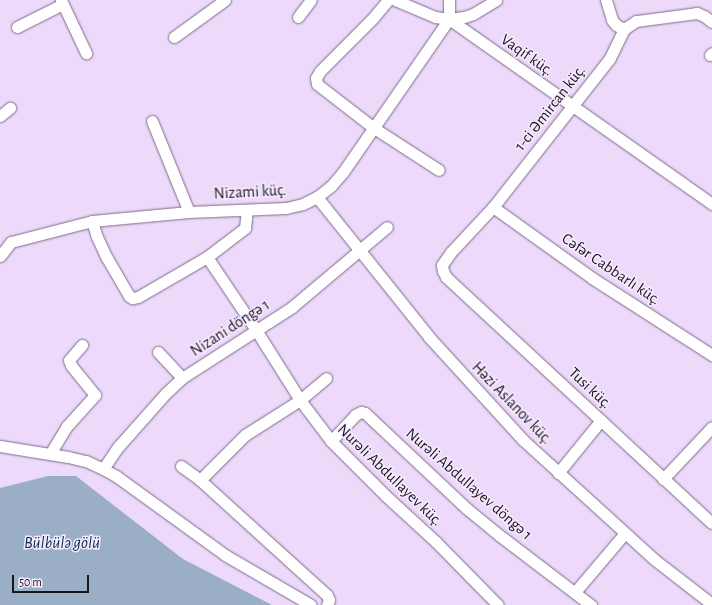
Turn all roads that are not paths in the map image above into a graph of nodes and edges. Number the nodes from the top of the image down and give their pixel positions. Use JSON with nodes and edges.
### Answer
{"nodes":[{"id":1,"x":225,"y":0,"type":"edge"},
{"id":2,"x":311,"y":0,"type":"edge"},
{"id":3,"x":388,"y":0,"type":"edge"},
{"id":4,"x":396,"y":0,"type":"edge"},
{"id":5,"x":449,"y":0,"type":"edge"},
{"id":6,"x":496,"y":0,"type":"edge"},
{"id":7,"x":606,"y":0,"type":"edge"},
{"id":8,"x":62,"y":2,"type":"edge"},
{"id":9,"x":298,"y":17,"type":"dead end"},
{"id":10,"x":449,"y":19,"type":"junction"},
{"id":11,"x":712,"y":22,"type":"edge"},
{"id":12,"x":17,"y":27,"type":"dead end"},
{"id":13,"x":624,"y":29,"type":"junction"},
{"id":14,"x":174,"y":37,"type":"dead end"},
{"id":15,"x":86,"y":53,"type":"dead end"},
{"id":16,"x":571,"y":106,"type":"junction"},
{"id":17,"x":10,"y":108,"type":"dead end"},
{"id":18,"x":0,"y":116,"type":"edge"},
{"id":19,"x":152,"y":121,"type":"dead end"},
{"id":20,"x":374,"y":128,"type":"junction"},
{"id":21,"x":439,"y":170,"type":"dead end"},
{"id":22,"x":317,"y":197,"type":"junction"},
{"id":23,"x":712,"y":204,"type":"edge"},
{"id":24,"x":493,"y":207,"type":"junction"},
{"id":25,"x":247,"y":210,"type":"junction"},
{"id":26,"x":189,"y":212,"type":"junction"},
{"id":27,"x":92,"y":221,"type":"junction"},
{"id":28,"x":387,"y":227,"type":"dead end"},
{"id":29,"x":5,"y":241,"type":"edge"},
{"id":30,"x":359,"y":249,"type":"junction"},
{"id":31,"x":0,"y":256,"type":"edge"},
{"id":32,"x":207,"y":257,"type":"junction"},
{"id":33,"x":446,"y":277,"type":"joint"},
{"id":34,"x":256,"y":330,"type":"junction"},
{"id":35,"x":82,"y":345,"type":"dead end"},
{"id":36,"x":158,"y":352,"type":"dead end"},
{"id":37,"x":712,"y":355,"type":"edge"},
{"id":38,"x":182,"y":378,"type":"junction"},
{"id":39,"x":326,"y":378,"type":"dead end"},
{"id":40,"x":300,"y":400,"type":"junction"},
{"id":41,"x":600,"y":420,"type":"junction"},
{"id":42,"x":712,"y":427,"type":"edge"},
{"id":43,"x":330,"y":441,"type":"junction"},
{"id":44,"x":0,"y":446,"type":"edge"},
{"id":45,"x":50,"y":454,"type":"junction"},
{"id":46,"x":181,"y":466,"type":"dead end"},
{"id":47,"x":103,"y":469,"type":"junction"},
{"id":48,"x":558,"y":473,"type":"junction"},
{"id":49,"x":664,"y":479,"type":"junction"},
{"id":50,"x":200,"y":480,"type":"junction"},
{"id":51,"x":712,"y":523,"type":"edge"},
{"id":52,"x":625,"y":533,"type":"junction"},
{"id":53,"x":575,"y":592,"type":"junction"},
{"id":54,"x":712,"y":604,"type":"edge"},
{"id":55,"x":311,"y":605,"type":"edge"},
{"id":56,"x":328,"y":605,"type":"edge"},
{"id":57,"x":498,"y":605,"type":"edge"},
{"id":58,"x":591,"y":605,"type":"edge"}],
"edges":[{"from":1,"to":14,"type":"street"},
{"from":2,"to":9,"type":"street"},
{"from":3,"to":20,"type":"street"},
{"from":4,"to":10,"type":"street","name":"Vaqif küç."},
{"from":5,"to":10,"type":"street"},
{"from":6,"to":10,"type":"street"},
{"from":7,"to":13,"type":"street"},
{"from":8,"to":12,"type":"street"},
{"from":8,"to":15,"type":"street"},
{"from":10,"to":16,"type":"street","name":"Vaqif küç."},
{"from":10,"to":20,"type":"street","name":"Nizami küç."},
{"from":11,"to":13,"type":"street"},
{"from":13,"to":16,"type":"street","name":"1-ci Əmircan küç."},
{"from":16,"to":23,"type":"street","name":"Vaqif küç."},
{"from":16,"to":24,"type":"street","name":"1-ci Əmircan küç."},
{"from":17,"to":18,"type":"street"},
{"from":19,"to":26,"type":"street"},
{"from":20,"to":21,"type":"street"},
{"from":20,"to":22,"type":"street","name":"Nizami küç."},
{"from":22,"to":25,"type":"street","name":"Nizami küç."},
{"from":22,"to":30,"type":"street","name":"Həzi Aslanov küç."},
{"from":24,"to":33,"type":"street","name":"1-ci Əmircan küç."},
{"from":24,"to":37,"type":"street","name":"Cəfər Cabbarlı küç."},
{"from":25,"to":26,"type":"street","name":"Nizami küç."},
{"from":25,"to":32,"type":"street"},
{"from":26,"to":27,"type":"street","name":"Nizami küç."},
{"from":27,"to":29,"type":"street","name":"Nizami küç."},
{"from":27,"to":32,"type":"street"},
{"from":28,"to":30,"type":"street","name":"Nizani döngə 1"},
{"from":29,"to":31,"type":"street","name":"Nizami küç."},
{"from":30,"to":34,"type":"street","name":"Nizani döngə 1"},
{"from":30,"to":48,"type":"street","name":"Həzi Aslanov küç."},
{"from":32,"to":34,"type":"street","name":"Nurəli Abdullayev küç."},
{"from":33,"to":41,"type":"street","name":"Tusi küç."},
{"from":34,"to":38,"type":"street","name":"Nizani döngə 1"},
{"from":34,"to":40,"type":"street","name":"Nurəli Abdullayev küç."},
{"from":35,"to":45,"type":"street"},
{"from":36,"to":38,"type":"street"},
{"from":38,"to":47,"type":"street","name":"Nizani döngə 1"},
{"from":39,"to":40,"type":"street"},
{"from":40,"to":43,"type":"street","name":"Nurəli Abdullayev küç."},
{"from":40,"to":50,"type":"street"},
{"from":41,"to":48,"type":"street"},
{"from":41,"to":49,"type":"street","name":"Tusi küç."},
{"from":42,"to":49,"type":"street"},
{"from":43,"to":53,"type":"street","name":"Nurəli Abdullayev döngə 1"},
{"from":43,"to":57,"type":"street","name":"Nurəli Abdullayev küç."},
{"from":44,"to":45,"type":"street"},
{"from":45,"to":47,"type":"street"},
{"from":46,"to":50,"type":"street"},
{"from":47,"to":55,"type":"street"},
{"from":48,"to":52,"type":"street","name":"Həzi Aslanov küç."},
{"from":49,"to":51,"type":"street","name":"Tusi küç."},
{"from":50,"to":56,"type":"street"},
{"from":52,"to":53,"type":"street"},
{"from":52,"to":54,"type":"street","name":"Həzi Aslanov küç."},
{"from":53,"to":58,"type":"street","name":"Nurəli Abdullayev döngə 1"}]}
